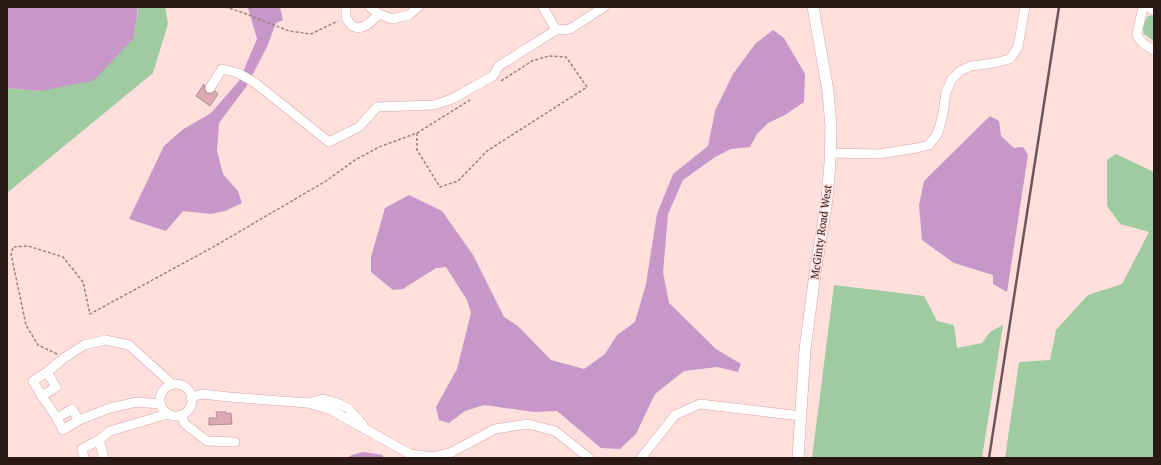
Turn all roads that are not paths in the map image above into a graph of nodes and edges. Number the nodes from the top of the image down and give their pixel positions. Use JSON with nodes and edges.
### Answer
{"nodes":[{"id":1,"x":346,"y":7,"type":"edge"},
{"id":2,"x":370,"y":7,"type":"edge"},
{"id":3,"x":418,"y":7,"type":"edge"},
{"id":4,"x":542,"y":7,"type":"edge"},
{"id":5,"x":604,"y":7,"type":"edge"},
{"id":6,"x":813,"y":7,"type":"edge"},
{"id":7,"x":1025,"y":7,"type":"edge"},
{"id":8,"x":1144,"y":7,"type":"edge"},
{"id":9,"x":1148,"y":7,"type":"edge"},
{"id":10,"x":1154,"y":11,"type":"edge"},
{"id":11,"x":378,"y":14,"type":"junction"},
{"id":12,"x":556,"y":30,"type":"junction"},
{"id":13,"x":1154,"y":50,"type":"edge"},
{"id":14,"x":210,"y":88,"type":"dead end"},
{"id":15,"x":830,"y":153,"type":"junction"},
{"id":16,"x":47,"y":372,"type":"junction"},
{"id":17,"x":172,"y":384,"type":"junction"},
{"id":18,"x":42,"y":396,"type":"junction"},
{"id":19,"x":191,"y":397,"type":"junction"},
{"id":20,"x":163,"y":411,"type":"junction"},
{"id":21,"x":181,"y":415,"type":"junction"},
{"id":22,"x":801,"y":416,"type":"junction"},
{"id":23,"x":57,"y":418,"type":"junction"},
{"id":24,"x":79,"y":420,"type":"junction"},
{"id":25,"x":99,"y":440,"type":"junction"},
{"id":26,"x":235,"y":442,"type":"dead end"},
{"id":27,"x":84,"y":458,"type":"edge"},
{"id":28,"x":104,"y":458,"type":"edge"},
{"id":29,"x":589,"y":458,"type":"edge"},
{"id":30,"x":641,"y":458,"type":"edge"},
{"id":31,"x":798,"y":458,"type":"edge"}],
"edges":[{"from":1,"to":11,"type":"street"},
{"from":2,"to":11,"type":"street"},
{"from":3,"to":11,"type":"street"},
{"from":4,"to":12,"type":"street"},
{"from":5,"to":12,"type":"street"},
{"from":6,"to":15,"type":"main road","name":"McGinty Road West"},
{"from":7,"to":15,"type":"street"},
{"from":8,"to":13,"type":"street"},
{"from":9,"to":10,"type":"street"},
{"from":12,"to":14,"type":"street"},
{"from":15,"to":22,"type":"main road","name":"McGinty Road West"},
{"from":16,"to":17,"type":"street"},
{"from":16,"to":18,"type":"street"},
{"from":16,"to":18,"type":"street"},
{"from":17,"to":19,"type":"street"},
{"from":17,"to":20,"type":"street"},
{"from":18,"to":23,"type":"street"},
{"from":19,"to":21,"type":"street"},
{"from":19,"to":29,"type":"street"},
{"from":20,"to":21,"type":"street"},
{"from":20,"to":24,"type":"street"},
{"from":20,"to":25,"type":"street"},
{"from":21,"to":26,"type":"street"},
{"from":22,"to":30,"type":"street"},
{"from":22,"to":31,"type":"main road","name":"McGinty Road West"},
{"from":23,"to":24,"type":"street"},
{"from":23,"to":24,"type":"street"},
{"from":25,"to":27,"type":"street"},
{"from":25,"to":28,"type":"street"}]}
